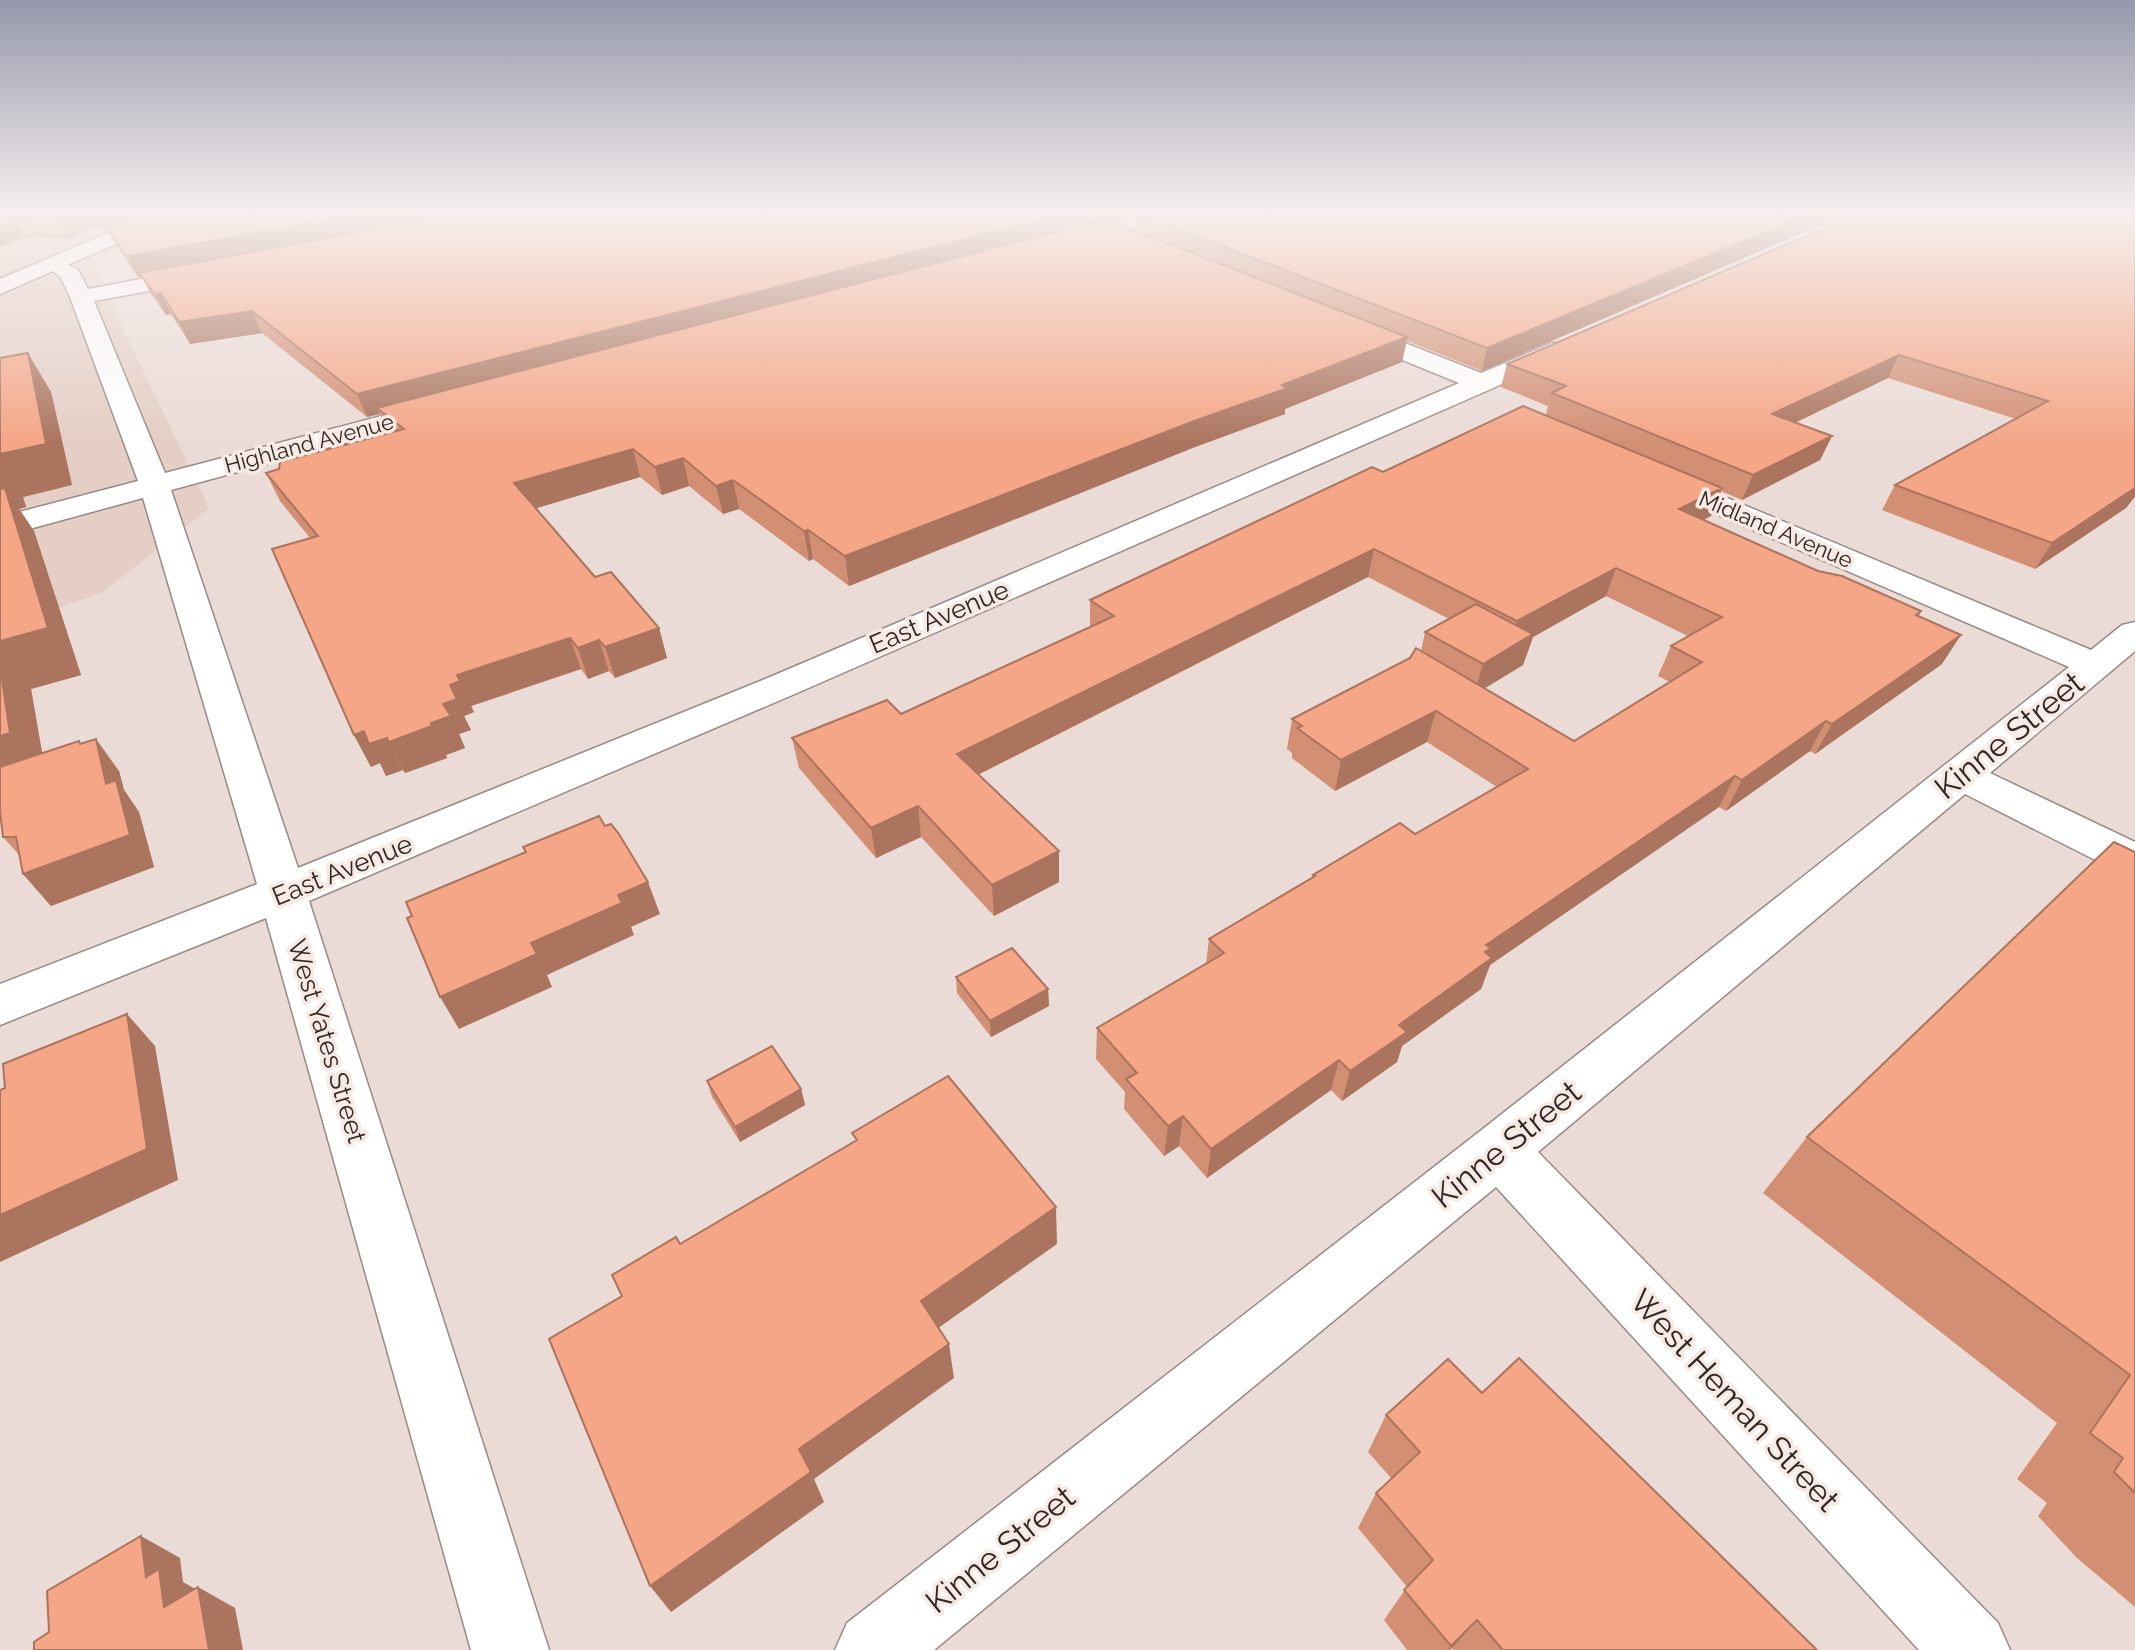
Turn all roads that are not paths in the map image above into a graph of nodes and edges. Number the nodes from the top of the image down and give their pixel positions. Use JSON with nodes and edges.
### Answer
{"nodes":[{"id":1,"x":46,"y":290,"type":"edge"},
{"id":2,"x":1323,"y":319,"type":"edge"},
{"id":3,"x":1597,"y":333,"type":"edge"},
{"id":4,"x":1480,"y":396,"type":"junction"},
{"id":5,"x":461,"y":403,"type":"edge"},
{"id":6,"x":1631,"y":467,"type":"edge"},
{"id":7,"x":154,"y":484,"type":"junction"},
{"id":8,"x":0,"y":527,"type":"edge"},
{"id":9,"x":2115,"y":649,"type":"edge"},
{"id":10,"x":1960,"y":775,"type":"junction"},
{"id":11,"x":2135,"y":861,"type":"edge"},
{"id":12,"x":283,"y":894,"type":"junction"},
{"id":13,"x":0,"y":1005,"type":"edge"},
{"id":14,"x":1499,"y":1150,"type":"junction"},
{"id":15,"x":510,"y":1650,"type":"edge"},
{"id":16,"x":874,"y":1650,"type":"edge"},
{"id":17,"x":1971,"y":1650,"type":"edge"}],
"edges":[{"from":1,"to":7,"type":"street","name":"West Yates Street"},
{"from":2,"to":4,"type":"street"},
{"from":3,"to":4,"type":"street","name":"East Avenue"},
{"from":4,"to":12,"type":"street","name":"East Avenue"},
{"from":5,"to":7,"type":"street","name":"Highland Avenue"},
{"from":6,"to":9,"type":"street","name":"Midland Avenue"},
{"from":7,"to":8,"type":"street","name":"Highland Avenue"},
{"from":7,"to":12,"type":"street","name":"West Yates Street"},
{"from":9,"to":10,"type":"street","name":"Kinne Street"},
{"from":10,"to":11,"type":"street"},
{"from":10,"to":14,"type":"street","name":"Kinne Street"},
{"from":12,"to":13,"type":"street","name":"East Avenue"},
{"from":12,"to":15,"type":"street","name":"West Yates Street"},
{"from":14,"to":16,"type":"street","name":"Kinne Street"},
{"from":14,"to":17,"type":"street","name":"West Heman Street"}]}
